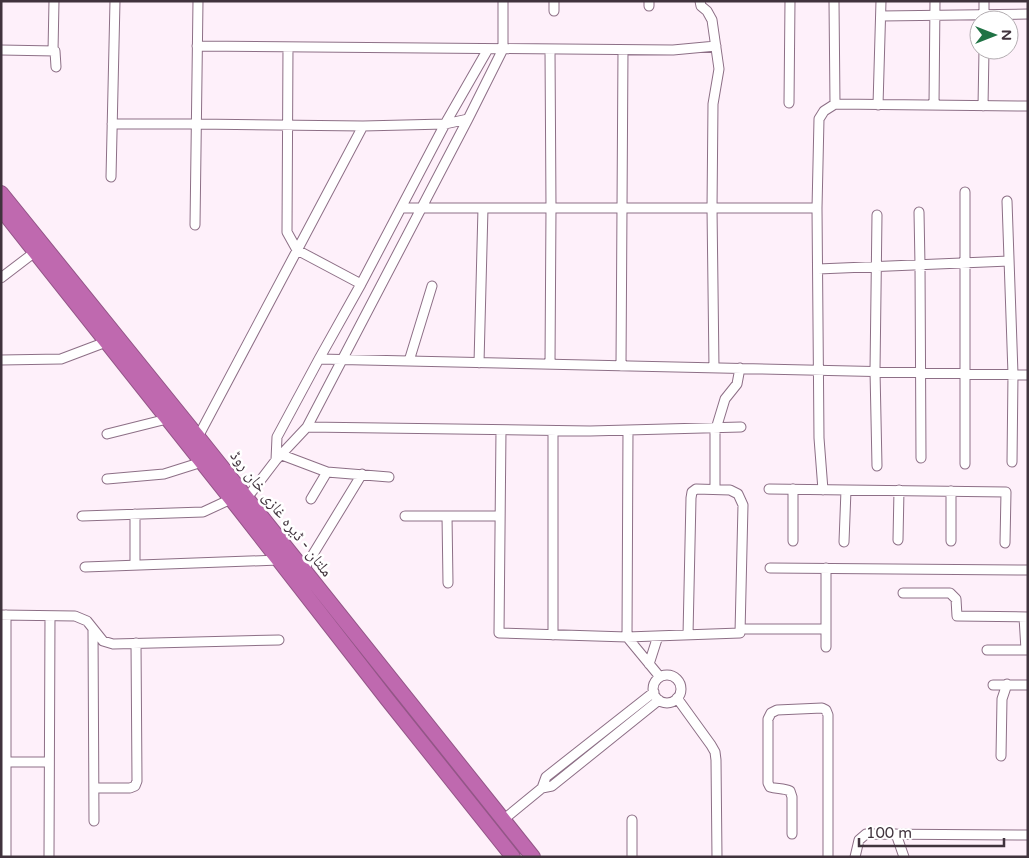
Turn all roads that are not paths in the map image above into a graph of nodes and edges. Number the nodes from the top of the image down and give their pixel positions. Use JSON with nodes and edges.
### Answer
{"nodes":[{"id":1,"x":54,"y":1,"type":"edge"},
{"id":2,"x":115,"y":1,"type":"edge"},
{"id":3,"x":198,"y":1,"type":"edge"},
{"id":4,"x":503,"y":1,"type":"edge"},
{"id":5,"x":700,"y":1,"type":"edge"},
{"id":6,"x":790,"y":1,"type":"edge"},
{"id":7,"x":834,"y":1,"type":"edge"},
{"id":8,"x":881,"y":1,"type":"edge"},
{"id":9,"x":935,"y":1,"type":"edge"},
{"id":10,"x":880,"y":16,"type":"junction"},
{"id":11,"x":935,"y":16,"type":"junction"},
{"id":12,"x":969,"y":17,"type":"edge"},
{"id":13,"x":197,"y":46,"type":"junction"},
{"id":14,"x":716,"y":46,"type":"junction"},
{"id":15,"x":288,"y":47,"type":"junction"},
{"id":16,"x":488,"y":49,"type":"junction"},
{"id":17,"x":503,"y":49,"type":"junction"},
{"id":18,"x":1,"y":50,"type":"edge"},
{"id":19,"x":53,"y":50,"type":"junction"},
{"id":20,"x":550,"y":50,"type":"junction"},
{"id":21,"x":623,"y":50,"type":"junction"},
{"id":22,"x":984,"y":60,"type":"edge"},
{"id":23,"x":56,"y":66,"type":"dead end"},
{"id":24,"x":789,"y":104,"type":"dead end"},
{"id":25,"x":835,"y":104,"type":"junction"},
{"id":26,"x":878,"y":105,"type":"junction"},
{"id":27,"x":934,"y":105,"type":"junction"},
{"id":28,"x":984,"y":106,"type":"junction"},
{"id":29,"x":1028,"y":106,"type":"edge"},
{"id":30,"x":468,"y":119,"type":"junction"},
{"id":31,"x":112,"y":124,"type":"junction"},
{"id":32,"x":196,"y":124,"type":"junction"},
{"id":33,"x":446,"y":124,"type":"junction"},
{"id":34,"x":287,"y":125,"type":"junction"},
{"id":35,"x":363,"y":126,"type":"junction"},
{"id":36,"x":111,"y":177,"type":"dead end"},
{"id":37,"x":965,"y":192,"type":"dead end"},
{"id":38,"x":1,"y":193,"type":"edge"},
{"id":39,"x":1008,"y":201,"type":"dead end"},
{"id":40,"x":402,"y":208,"type":"junction"},
{"id":41,"x":421,"y":208,"type":"junction"},
{"id":42,"x":483,"y":208,"type":"junction"},
{"id":43,"x":551,"y":208,"type":"junction"},
{"id":44,"x":622,"y":208,"type":"junction"},
{"id":45,"x":712,"y":208,"type":"junction"},
{"id":46,"x":817,"y":208,"type":"junction"},
{"id":47,"x":1,"y":209,"type":"edge"},
{"id":48,"x":919,"y":212,"type":"dead end"},
{"id":49,"x":877,"y":215,"type":"dead end"},
{"id":50,"x":195,"y":225,"type":"dead end"},
{"id":51,"x":297,"y":250,"type":"junction"},
{"id":52,"x":35,"y":252,"type":"junction"},
{"id":53,"x":1009,"y":261,"type":"junction"},
{"id":54,"x":965,"y":263,"type":"junction"},
{"id":55,"x":920,"y":265,"type":"junction"},
{"id":56,"x":876,"y":267,"type":"junction"},
{"id":57,"x":818,"y":269,"type":"junction"},
{"id":58,"x":1,"y":278,"type":"edge"},
{"id":59,"x":361,"y":284,"type":"junction"},
{"id":60,"x":432,"y":286,"type":"dead end"},
{"id":61,"x":106,"y":342,"type":"junction"},
{"id":62,"x":318,"y":359,"type":"junction"},
{"id":63,"x":1,"y":360,"type":"edge"},
{"id":64,"x":342,"y":360,"type":"junction"},
{"id":65,"x":410,"y":361,"type":"junction"},
{"id":66,"x":479,"y":363,"type":"junction"},
{"id":67,"x":550,"y":364,"type":"junction"},
{"id":68,"x":621,"y":366,"type":"junction"},
{"id":69,"x":714,"y":368,"type":"junction"},
{"id":70,"x":740,"y":368,"type":"junction"},
{"id":71,"x":819,"y":370,"type":"junction"},
{"id":72,"x":875,"y":371,"type":"junction"},
{"id":73,"x":920,"y":372,"type":"junction"},
{"id":74,"x":965,"y":373,"type":"junction"},
{"id":75,"x":1013,"y":374,"type":"junction"},
{"id":76,"x":1028,"y":375,"type":"edge"},
{"id":77,"x":167,"y":419,"type":"junction"},
{"id":78,"x":307,"y":427,"type":"junction"},
{"id":79,"x":741,"y":427,"type":"dead end"},
{"id":80,"x":716,"y":428,"type":"junction"},
{"id":81,"x":501,"y":430,"type":"junction"},
{"id":82,"x":553,"y":430,"type":"junction"},
{"id":83,"x":628,"y":430,"type":"junction"},
{"id":84,"x":107,"y":434,"type":"dead end"},
{"id":85,"x":198,"y":436,"type":"junction"},
{"id":86,"x":279,"y":458,"type":"junction"},
{"id":87,"x":920,"y":458,"type":"dead end"},
{"id":88,"x":202,"y":462,"type":"junction"},
{"id":89,"x":1012,"y":462,"type":"dead end"},
{"id":90,"x":965,"y":464,"type":"dead end"},
{"id":91,"x":877,"y":466,"type":"dead end"},
{"id":92,"x":327,"y":472,"type":"junction"},
{"id":93,"x":362,"y":474,"type":"junction"},
{"id":94,"x":389,"y":477,"type":"dead end"},
{"id":95,"x":107,"y":479,"type":"dead end"},
{"id":96,"x":715,"y":489,"type":"junction"},
{"id":97,"x":769,"y":489,"type":"dead end"},
{"id":98,"x":793,"y":489,"type":"junction"},
{"id":99,"x":823,"y":490,"type":"junction"},
{"id":100,"x":846,"y":490,"type":"junction"},
{"id":101,"x":899,"y":490,"type":"junction"},
{"id":102,"x":951,"y":491,"type":"junction"},
{"id":103,"x":247,"y":498,"type":"junction"},
{"id":104,"x":231,"y":499,"type":"junction"},
{"id":105,"x":311,"y":499,"type":"dead end"},
{"id":106,"x":135,"y":514,"type":"junction"},
{"id":107,"x":82,"y":516,"type":"dead end"},
{"id":108,"x":405,"y":516,"type":"dead end"},
{"id":109,"x":447,"y":516,"type":"junction"},
{"id":110,"x":500,"y":516,"type":"junction"},
{"id":111,"x":898,"y":540,"type":"dead end"},
{"id":112,"x":793,"y":541,"type":"dead end"},
{"id":113,"x":951,"y":541,"type":"dead end"},
{"id":114,"x":844,"y":542,"type":"dead end"},
{"id":115,"x":1005,"y":543,"type":"dead end"},
{"id":116,"x":279,"y":560,"type":"junction"},
{"id":117,"x":135,"y":565,"type":"junction"},
{"id":118,"x":85,"y":567,"type":"dead end"},
{"id":119,"x":770,"y":568,"type":"dead end"},
{"id":120,"x":826,"y":568,"type":"junction"},
{"id":121,"x":304,"y":569,"type":"junction"},
{"id":122,"x":1028,"y":570,"type":"edge"},
{"id":123,"x":448,"y":583,"type":"dead end"},
{"id":124,"x":903,"y":593,"type":"dead end"},
{"id":125,"x":4,"y":615,"type":"edge"},
{"id":126,"x":50,"y":616,"type":"junction"},
{"id":127,"x":1026,"y":617,"type":"edge"},
{"id":128,"x":740,"y":629,"type":"junction"},
{"id":129,"x":826,"y":629,"type":"junction"},
{"id":130,"x":94,"y":630,"type":"junction"},
{"id":131,"x":553,"y":635,"type":"junction"},
{"id":132,"x":688,"y":635,"type":"junction"},
{"id":133,"x":658,"y":636,"type":"junction"},
{"id":134,"x":627,"y":637,"type":"junction"},
{"id":135,"x":279,"y":640,"type":"dead end"},
{"id":136,"x":136,"y":643,"type":"junction"},
{"id":137,"x":826,"y":647,"type":"dead end"},
{"id":138,"x":987,"y":650,"type":"dead end"},
{"id":139,"x":1027,"y":650,"type":"edge"},
{"id":140,"x":649,"y":664,"type":"junction"},
{"id":141,"x":660,"y":677,"type":"junction"},
{"id":142,"x":1007,"y":684,"type":"junction"},
{"id":143,"x":1028,"y":684,"type":"edge"},
{"id":144,"x":993,"y":685,"type":"dead end"},
{"id":145,"x":656,"y":696,"type":"junction"},
{"id":146,"x":677,"y":698,"type":"junction"},
{"id":147,"x":1001,"y":756,"type":"dead end"},
{"id":148,"x":3,"y":762,"type":"edge"},
{"id":149,"x":50,"y":762,"type":"junction"},
{"id":150,"x":457,"y":762,"type":"junction"},
{"id":151,"x":445,"y":772,"type":"junction"},
{"id":152,"x":94,"y":788,"type":"junction"},
{"id":153,"x":503,"y":820,"type":"junction"},
{"id":154,"x":632,"y":820,"type":"dead end"},
{"id":155,"x":94,"y":821,"type":"dead end"},
{"id":156,"x":792,"y":834,"type":"dead end"},
{"id":157,"x":896,"y":834,"type":"junction"},
{"id":158,"x":1028,"y":835,"type":"edge"},
{"id":159,"x":6,"y":857,"type":"edge"},
{"id":160,"x":49,"y":857,"type":"edge"},
{"id":161,"x":513,"y":857,"type":"edge"},
{"id":162,"x":532,"y":857,"type":"edge"},
{"id":163,"x":632,"y":857,"type":"edge"},
{"id":164,"x":717,"y":857,"type":"edge"},
{"id":165,"x":828,"y":857,"type":"edge"},
{"id":166,"x":855,"y":857,"type":"edge"},
{"id":167,"x":904,"y":857,"type":"edge"}],
"edges":[{"from":1,"to":19,"type":"street"},
{"from":2,"to":31,"type":"street"},
{"from":3,"to":13,"type":"street"},
{"from":4,"to":17,"type":"street"},
{"from":5,"to":14,"type":"street"},
{"from":6,"to":24,"type":"street"},
{"from":7,"to":25,"type":"street"},
{"from":8,"to":10,"type":"street"},
{"from":9,"to":11,"type":"street"},
{"from":10,"to":11,"type":"street"},
{"from":10,"to":26,"type":"street"},
{"from":11,"to":12,"type":"street"},
{"from":11,"to":27,"type":"street"},
{"from":13,"to":15,"type":"street"},
{"from":13,"to":32,"type":"street"},
{"from":14,"to":21,"type":"street"},
{"from":14,"to":45,"type":"street"},
{"from":15,"to":16,"type":"street"},
{"from":15,"to":34,"type":"street"},
{"from":16,"to":17,"type":"street"},
{"from":16,"to":33,"type":"street"},
{"from":17,"to":20,"type":"street"},
{"from":17,"to":30,"type":"street"},
{"from":18,"to":19,"type":"street"},
{"from":19,"to":23,"type":"street"},
{"from":20,"to":21,"type":"street"},
{"from":20,"to":43,"type":"street"},
{"from":21,"to":44,"type":"street"},
{"from":22,"to":28,"type":"street"},
{"from":25,"to":26,"type":"street"},
{"from":25,"to":46,"type":"street"},
{"from":26,"to":27,"type":"street"},
{"from":27,"to":28,"type":"street"},
{"from":28,"to":29,"type":"street"},
{"from":30,"to":33,"type":"street"},
{"from":30,"to":41,"type":"street"},
{"from":31,"to":32,"type":"street"},
{"from":31,"to":36,"type":"street"},
{"from":32,"to":34,"type":"street"},
{"from":32,"to":50,"type":"street"},
{"from":33,"to":35,"type":"street"},
{"from":33,"to":40,"type":"street"},
{"from":34,"to":35,"type":"street"},
{"from":34,"to":51,"type":"street"},
{"from":35,"to":51,"type":"street"},
{"from":37,"to":54,"type":"street"},
{"from":38,"to":85,"type":"highway","name":"ملتان - ڈیرہ غازی خان روڈ"},
{"from":39,"to":53,"type":"street"},
{"from":40,"to":41,"type":"street"},
{"from":40,"to":59,"type":"street"},
{"from":41,"to":42,"type":"street"},
{"from":41,"to":64,"type":"street"},
{"from":42,"to":43,"type":"street"},
{"from":42,"to":66,"type":"street"},
{"from":43,"to":44,"type":"street"},
{"from":43,"to":67,"type":"street"},
{"from":44,"to":45,"type":"street"},
{"from":44,"to":68,"type":"street"},
{"from":45,"to":46,"type":"street"},
{"from":45,"to":69,"type":"street"},
{"from":46,"to":57,"type":"street"},
{"from":47,"to":52,"type":"highway","name":"ملتان - ڈیرہ غازی خان روڈ"},
{"from":48,"to":55,"type":"street"},
{"from":49,"to":56,"type":"street"},
{"from":51,"to":59,"type":"street"},
{"from":51,"to":85,"type":"street"},
{"from":52,"to":58,"type":"street"},
{"from":52,"to":61,"type":"highway","name":"ملتان - ڈیرہ غازی خان روڈ"},
{"from":53,"to":54,"type":"street"},
{"from":53,"to":75,"type":"street"},
{"from":54,"to":55,"type":"street"},
{"from":54,"to":74,"type":"street"},
{"from":55,"to":56,"type":"street"},
{"from":55,"to":73,"type":"street"},
{"from":56,"to":57,"type":"street"},
{"from":56,"to":72,"type":"street"},
{"from":57,"to":71,"type":"street"},
{"from":59,"to":62,"type":"street"},
{"from":60,"to":65,"type":"street"},
{"from":61,"to":63,"type":"street"},
{"from":61,"to":77,"type":"highway","name":"ملتان - ڈیرہ غازی خان روڈ"},
{"from":62,"to":64,"type":"street"},
{"from":62,"to":86,"type":"street"},
{"from":64,"to":65,"type":"street"},
{"from":64,"to":78,"type":"street"},
{"from":65,"to":66,"type":"street"},
{"from":66,"to":67,"type":"street"},
{"from":67,"to":68,"type":"street"},
{"from":68,"to":69,"type":"street"},
{"from":69,"to":70,"type":"street"},
{"from":70,"to":71,"type":"street"},
{"from":70,"to":80,"type":"street"},
{"from":71,"to":72,"type":"street"},
{"from":71,"to":99,"type":"street"},
{"from":72,"to":73,"type":"street"},
{"from":72,"to":91,"type":"street"},
{"from":73,"to":74,"type":"street"},
{"from":73,"to":87,"type":"street"},
{"from":74,"to":75,"type":"street"},
{"from":74,"to":90,"type":"street"},
{"from":75,"to":76,"type":"street"},
{"from":75,"to":89,"type":"street"},
{"from":77,"to":84,"type":"street"},
{"from":77,"to":88,"type":"highway","name":"ملتان - ڈیرہ غازی خان روڈ"},
{"from":78,"to":81,"type":"street"},
{"from":78,"to":86,"type":"street"},
{"from":79,"to":80,"type":"street"},
{"from":80,"to":83,"type":"street"},
{"from":80,"to":96,"type":"street"},
{"from":81,"to":82,"type":"street"},
{"from":81,"to":110,"type":"street"},
{"from":82,"to":83,"type":"street"},
{"from":82,"to":131,"type":"street"},
{"from":83,"to":134,"type":"street"},
{"from":85,"to":103,"type":"highway","name":"ملتان - ڈیرہ غازی خان روڈ"},
{"from":86,"to":92,"type":"street"},
{"from":86,"to":103,"type":"street"},
{"from":88,"to":95,"type":"street"},
{"from":88,"to":104,"type":"highway","name":"ملتان - ڈیرہ غازی خان روڈ"},
{"from":92,"to":93,"type":"street"},
{"from":92,"to":105,"type":"street"},
{"from":93,"to":94,"type":"street"},
{"from":93,"to":121,"type":"street"},
{"from":96,"to":128,"type":"street"},
{"from":96,"to":132,"type":"street"},
{"from":97,"to":98,"type":"street"},
{"from":98,"to":99,"type":"street"},
{"from":98,"to":112,"type":"street"},
{"from":99,"to":100,"type":"street"},
{"from":100,"to":101,"type":"street"},
{"from":100,"to":114,"type":"street"},
{"from":101,"to":102,"type":"street"},
{"from":101,"to":111,"type":"street"},
{"from":102,"to":113,"type":"street"},
{"from":102,"to":115,"type":"street"},
{"from":103,"to":121,"type":"highway","name":"ملتان - ڈیرہ غازی خان روڈ"},
{"from":104,"to":106,"type":"street"},
{"from":104,"to":116,"type":"highway","name":"ملتان - ڈیرہ غازی خان روڈ"},
{"from":106,"to":107,"type":"street"},
{"from":106,"to":117,"type":"street"},
{"from":108,"to":109,"type":"street"},
{"from":109,"to":110,"type":"street"},
{"from":109,"to":123,"type":"street"},
{"from":110,"to":131,"type":"street"},
{"from":116,"to":117,"type":"street"},
{"from":116,"to":151,"type":"highway","name":"ملتان - ڈیرہ غازی خان روڈ"},
{"from":117,"to":118,"type":"street"},
{"from":119,"to":120,"type":"street"},
{"from":120,"to":122,"type":"street"},
{"from":120,"to":129,"type":"street"},
{"from":121,"to":150,"type":"highway","name":"ملتان - ڈیرہ غازی خان روڈ"},
{"from":124,"to":127,"type":"street"},
{"from":125,"to":126,"type":"street"},
{"from":125,"to":148,"type":"street"},
{"from":126,"to":130,"type":"street"},
{"from":126,"to":149,"type":"street"},
{"from":127,"to":139,"type":"street"},
{"from":128,"to":129,"type":"street"},
{"from":128,"to":132,"type":"street"},
{"from":129,"to":137,"type":"street"},
{"from":130,"to":136,"type":"street"},
{"from":130,"to":152,"type":"street"},
{"from":131,"to":134,"type":"street"},
{"from":132,"to":133,"type":"street"},
{"from":133,"to":134,"type":"street"},
{"from":133,"to":140,"type":"street"},
{"from":134,"to":140,"type":"street"},
{"from":135,"to":136,"type":"street"},
{"from":136,"to":152,"type":"street"},
{"from":138,"to":139,"type":"street"},
{"from":140,"to":141,"type":"street"},
{"from":141,"to":145,"type":"street"},
{"from":141,"to":146,"type":"street"},
{"from":142,"to":143,"type":"street"},
{"from":142,"to":144,"type":"street"},
{"from":142,"to":147,"type":"street"},
{"from":145,"to":146,"type":"street"},
{"from":145,"to":153,"type":"street"},
{"from":146,"to":164,"type":"street"},
{"from":148,"to":149,"type":"street"},
{"from":148,"to":159,"type":"street"},
{"from":149,"to":160,"type":"street"},
{"from":150,"to":151,"type":"highway"},
{"from":150,"to":153,"type":"highway","name":"ملتان - ڈیرہ غازی خان روڈ"},
{"from":151,"to":161,"type":"highway","name":"ملتان - ڈیرہ غازی خان روڈ"},
{"from":152,"to":155,"type":"street"},
{"from":153,"to":162,"type":"highway","name":"ملتان - ڈیرہ غازی خان روڈ"},
{"from":154,"to":163,"type":"street"},
{"from":156,"to":165,"type":"street"},
{"from":157,"to":158,"type":"street"},
{"from":157,"to":166,"type":"street"},
{"from":157,"to":167,"type":"street"}]}
